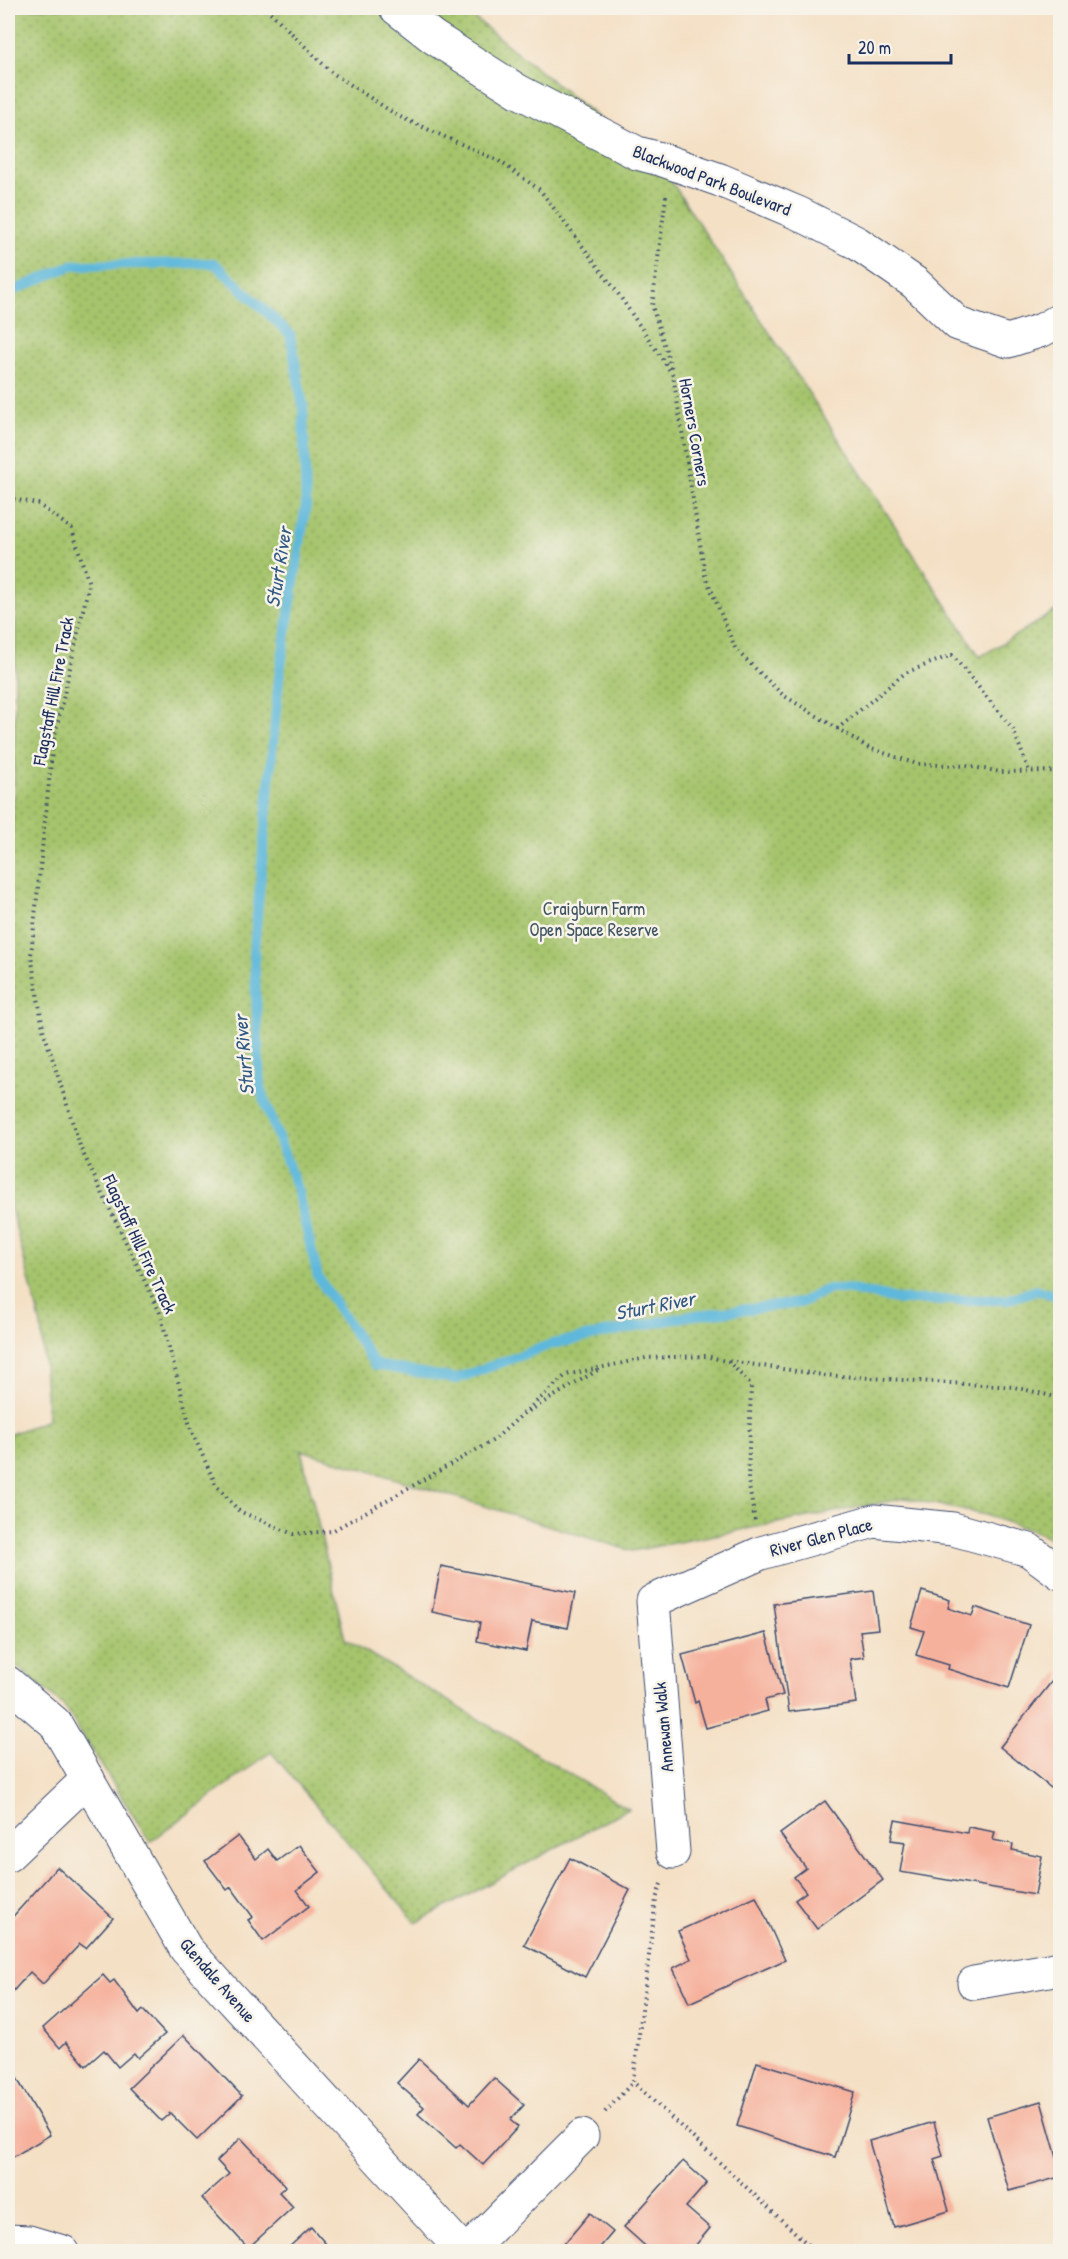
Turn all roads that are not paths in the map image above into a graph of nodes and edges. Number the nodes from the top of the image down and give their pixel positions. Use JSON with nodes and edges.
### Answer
{"nodes":[{"id":1,"x":396,"y":8,"type":"edge"},
{"id":2,"x":1060,"y":320,"type":"edge"},
{"id":3,"x":1060,"y":1574,"type":"edge"},
{"id":4,"x":653,"y":1601,"type":"joint"},
{"id":5,"x":8,"y":1683,"type":"edge"},
{"id":6,"x":88,"y":1779,"type":"junction"},
{"id":7,"x":673,"y":1852,"type":"road end"},
{"id":8,"x":8,"y":1855,"type":"edge"},
{"id":9,"x":1060,"y":1968,"type":"edge"},
{"id":10,"x":974,"y":1983,"type":"dead end"},
{"id":11,"x":582,"y":2136,"type":"road end"},
{"id":12,"x":8,"y":2241,"type":"edge"},
{"id":13,"x":63,"y":2252,"type":"edge"},
{"id":14,"x":466,"y":2252,"type":"edge"}],
"edges":[{"from":1,"to":2,"type":"street","name":"Blackwood Park Boulevard"},
{"from":3,"to":4,"type":"street","name":"River Glen Place"},
{"from":4,"to":7,"type":"street","name":"Annewan Walk"},
{"from":5,"to":6,"type":"street","name":"Glendale Avenue"},
{"from":6,"to":8,"type":"street"},
{"from":6,"to":14,"type":"street","name":"Glendale Avenue"},
{"from":9,"to":10,"type":"street"},
{"from":11,"to":14,"type":"street","name":"Glendale Avenue"},
{"from":12,"to":13,"type":"street"}]}
